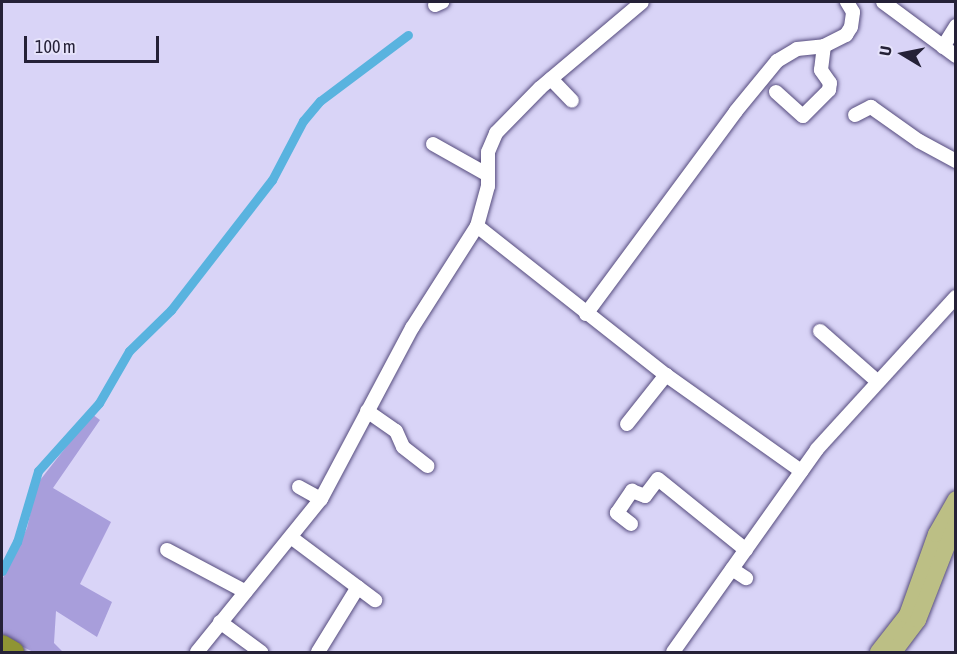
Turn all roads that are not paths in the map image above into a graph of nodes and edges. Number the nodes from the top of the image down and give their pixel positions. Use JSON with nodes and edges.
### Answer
{"nodes":[{"id":1,"x":642,"y":2,"type":"edge"},
{"id":2,"x":846,"y":2,"type":"edge"},
{"id":3,"x":883,"y":2,"type":"edge"},
{"id":4,"x":956,"y":26,"type":"edge"},
{"id":5,"x":825,"y":46,"type":"junction"},
{"id":6,"x":943,"y":47,"type":"junction"},
{"id":7,"x":956,"y":56,"type":"edge"},
{"id":8,"x":551,"y":79,"type":"junction"},
{"id":9,"x":776,"y":92,"type":"dead end"},
{"id":10,"x":572,"y":101,"type":"dead end"},
{"id":11,"x":855,"y":115,"type":"dead end"},
{"id":12,"x":433,"y":144,"type":"dead end"},
{"id":13,"x":956,"y":161,"type":"edge"},
{"id":14,"x":488,"y":174,"type":"junction"},
{"id":15,"x":477,"y":226,"type":"junction"},
{"id":16,"x":953,"y":307,"type":"edge"},
{"id":17,"x":586,"y":314,"type":"junction"},
{"id":18,"x":820,"y":331,"type":"dead end"},
{"id":19,"x":666,"y":375,"type":"junction"},
{"id":20,"x":877,"y":381,"type":"junction"},
{"id":21,"x":367,"y":411,"type":"junction"},
{"id":22,"x":627,"y":424,"type":"dead end"},
{"id":23,"x":427,"y":466,"type":"dead end"},
{"id":24,"x":801,"y":471,"type":"junction"},
{"id":25,"x":299,"y":487,"type":"dead end"},
{"id":26,"x":321,"y":499,"type":"junction"},
{"id":27,"x":956,"y":499,"type":"edge"},
{"id":28,"x":956,"y":523,"type":"edge"},
{"id":29,"x":632,"y":524,"type":"dead end"},
{"id":30,"x":292,"y":538,"type":"junction"},
{"id":31,"x":167,"y":550,"type":"dead end"},
{"id":32,"x":746,"y":550,"type":"junction"},
{"id":33,"x":732,"y":569,"type":"junction"},
{"id":34,"x":746,"y":578,"type":"dead end"},
{"id":35,"x":358,"y":587,"type":"junction"},
{"id":36,"x":246,"y":592,"type":"junction"},
{"id":37,"x":375,"y":600,"type":"dead end"},
{"id":38,"x":220,"y":622,"type":"junction"},
{"id":39,"x":2,"y":645,"type":"edge"},
{"id":40,"x":14,"y":652,"type":"edge"},
{"id":41,"x":197,"y":652,"type":"edge"},
{"id":42,"x":261,"y":652,"type":"edge"},
{"id":43,"x":318,"y":652,"type":"edge"},
{"id":44,"x":673,"y":652,"type":"edge"},
{"id":45,"x":878,"y":652,"type":"edge"},
{"id":46,"x":894,"y":652,"type":"edge"}],
"edges":[{"from":1,"to":8,"type":"street"},
{"from":2,"to":5,"type":"street"},
{"from":3,"to":6,"type":"street"},
{"from":4,"to":6,"type":"street"},
{"from":5,"to":9,"type":"street"},
{"from":5,"to":17,"type":"street"},
{"from":6,"to":7,"type":"street"},
{"from":8,"to":10,"type":"street"},
{"from":8,"to":14,"type":"street"},
{"from":11,"to":13,"type":"street"},
{"from":12,"to":14,"type":"street"},
{"from":14,"to":15,"type":"street"},
{"from":15,"to":17,"type":"street"},
{"from":15,"to":21,"type":"street"},
{"from":16,"to":20,"type":"street"},
{"from":17,"to":19,"type":"street"},
{"from":18,"to":20,"type":"street"},
{"from":19,"to":22,"type":"street"},
{"from":19,"to":24,"type":"street"},
{"from":20,"to":24,"type":"street"},
{"from":21,"to":23,"type":"street"},
{"from":21,"to":26,"type":"street"},
{"from":24,"to":32,"type":"street"},
{"from":25,"to":26,"type":"street"},
{"from":26,"to":30,"type":"street"},
{"from":27,"to":45,"type":"main road"},
{"from":28,"to":46,"type":"main road"},
{"from":29,"to":32,"type":"street"},
{"from":30,"to":35,"type":"street"},
{"from":30,"to":36,"type":"street"},
{"from":31,"to":36,"type":"street"},
{"from":32,"to":33,"type":"street"},
{"from":33,"to":34,"type":"street"},
{"from":33,"to":44,"type":"street"},
{"from":35,"to":37,"type":"street"},
{"from":35,"to":43,"type":"street"},
{"from":36,"to":38,"type":"street"},
{"from":38,"to":41,"type":"street"},
{"from":38,"to":42,"type":"street"},
{"from":39,"to":40,"type":"highway"}]}
